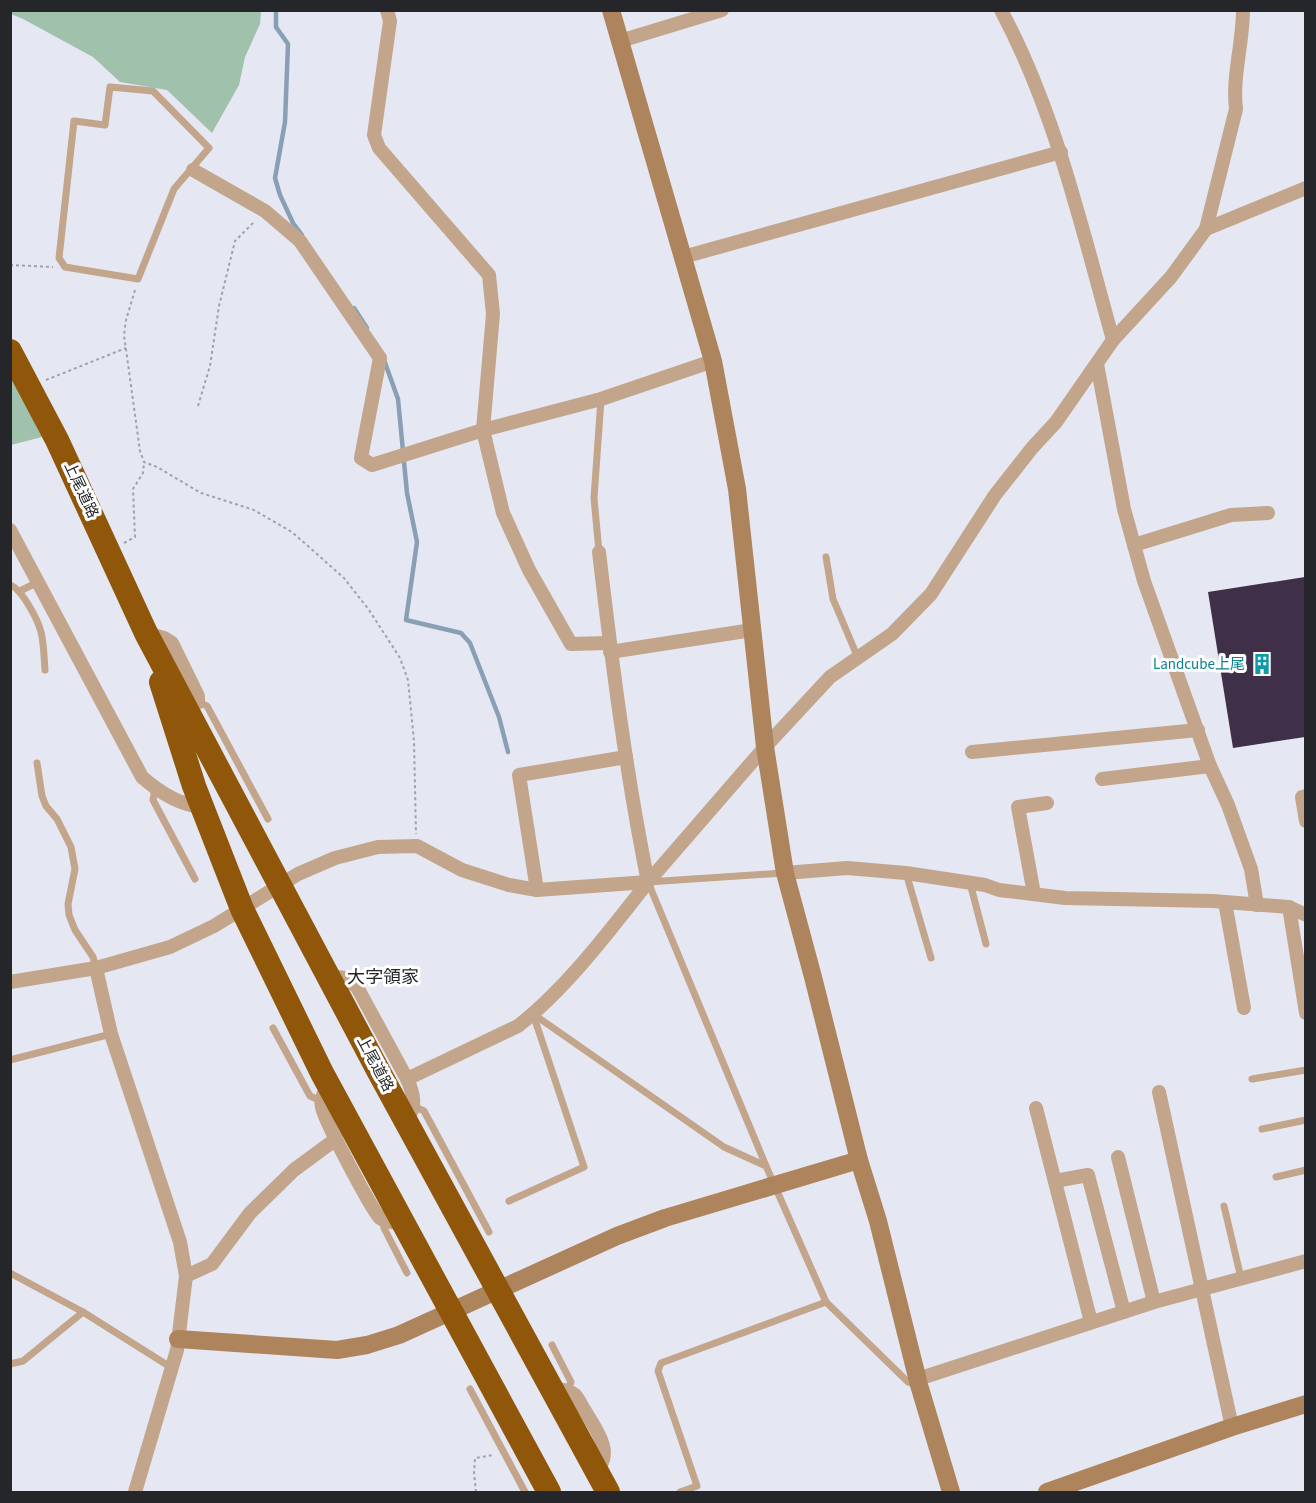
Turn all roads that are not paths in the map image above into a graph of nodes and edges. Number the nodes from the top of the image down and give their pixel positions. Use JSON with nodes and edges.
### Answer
{"nodes":[{"id":1,"x":387,"y":10,"type":"edge"},
{"id":2,"x":612,"y":10,"type":"edge"},
{"id":3,"x":722,"y":10,"type":"edge"},
{"id":4,"x":1001,"y":10,"type":"edge"},
{"id":5,"x":1243,"y":10,"type":"edge"},
{"id":6,"x":620,"y":41,"type":"junction"},
{"id":7,"x":1061,"y":152,"type":"junction"},
{"id":8,"x":193,"y":170,"type":"junction"},
{"id":9,"x":1305,"y":188,"type":"edge"},
{"id":10,"x":1206,"y":229,"type":"junction"},
{"id":11,"x":683,"y":257,"type":"junction"},
{"id":12,"x":1113,"y":340,"type":"junction"},
{"id":13,"x":10,"y":351,"type":"edge"},
{"id":14,"x":713,"y":361,"type":"junction"},
{"id":15,"x":1097,"y":364,"type":"junction"},
{"id":16,"x":601,"y":399,"type":"junction"},
{"id":17,"x":483,"y":430,"type":"junction"},
{"id":18,"x":1268,"y":513,"type":"dead end"},
{"id":19,"x":10,"y":530,"type":"edge"},
{"id":20,"x":1134,"y":545,"type":"junction"},
{"id":21,"x":599,"y":552,"type":"joint"},
{"id":22,"x":826,"y":557,"type":"dead end"},
{"id":23,"x":38,"y":582,"type":"junction"},
{"id":24,"x":10,"y":585,"type":"edge"},
{"id":25,"x":20,"y":591,"type":"junction"},
{"id":26,"x":752,"y":630,"type":"junction"},
{"id":27,"x":146,"y":633,"type":"junction"},
{"id":28,"x":610,"y":647,"type":"junction"},
{"id":29,"x":858,"y":658,"type":"junction"},
{"id":30,"x":45,"y":670,"type":"dead end"},
{"id":31,"x":194,"y":706,"type":"junction"},
{"id":32,"x":1198,"y":730,"type":"junction"},
{"id":33,"x":765,"y":747,"type":"junction"},
{"id":34,"x":972,"y":752,"type":"dead end"},
{"id":35,"x":626,"y":757,"type":"junction"},
{"id":36,"x":37,"y":763,"type":"dead end"},
{"id":37,"x":1210,"y":766,"type":"junction"},
{"id":38,"x":1102,"y":779,"type":"dead end"},
{"id":39,"x":155,"y":789,"type":"junction"},
{"id":40,"x":1305,"y":796,"type":"edge"},
{"id":41,"x":1047,"y":803,"type":"dead end"},
{"id":42,"x":202,"y":807,"type":"junction"},
{"id":43,"x":268,"y":819,"type":"dead end"},
{"id":44,"x":1305,"y":821,"type":"edge"},
{"id":45,"x":785,"y":873,"type":"junction"},
{"id":46,"x":906,"y":873,"type":"junction"},
{"id":47,"x":195,"y":879,"type":"dead end"},
{"id":48,"x":648,"y":882,"type":"junction"},
{"id":49,"x":970,"y":883,"type":"junction"},
{"id":50,"x":279,"y":885,"type":"junction"},
{"id":51,"x":537,"y":890,"type":"junction"},
{"id":52,"x":1034,"y":894,"type":"junction"},
{"id":53,"x":1225,"y":902,"type":"junction"},
{"id":54,"x":1257,"y":905,"type":"junction"},
{"id":55,"x":1290,"y":907,"type":"junction"},
{"id":56,"x":242,"y":909,"type":"junction"},
{"id":57,"x":1305,"y":915,"type":"edge"},
{"id":58,"x":986,"y":944,"type":"dead end"},
{"id":59,"x":932,"y":958,"type":"dead end"},
{"id":60,"x":96,"y":968,"type":"junction"},
{"id":61,"x":328,"y":976,"type":"junction"},
{"id":62,"x":10,"y":982,"type":"edge"},
{"id":63,"x":1244,"y":1008,"type":"dead end"},
{"id":64,"x":1305,"y":1013,"type":"edge"},
{"id":65,"x":533,"y":1014,"type":"junction"},
{"id":66,"x":273,"y":1028,"type":"dead end"},
{"id":67,"x":111,"y":1034,"type":"junction"},
{"id":68,"x":10,"y":1060,"type":"edge"},
{"id":69,"x":1305,"y":1070,"type":"edge"},
{"id":70,"x":1252,"y":1078,"type":"dead end"},
{"id":71,"x":407,"y":1079,"type":"junction"},
{"id":72,"x":1159,"y":1092,"type":"dead end"},
{"id":73,"x":325,"y":1093,"type":"junction"},
{"id":74,"x":1036,"y":1108,"type":"dead end"},
{"id":75,"x":410,"y":1113,"type":"junction"},
{"id":76,"x":1305,"y":1120,"type":"edge"},
{"id":77,"x":1262,"y":1129,"type":"dead end"},
{"id":78,"x":336,"y":1139,"type":"junction"},
{"id":79,"x":1118,"y":1156,"type":"dead end"},
{"id":80,"x":859,"y":1160,"type":"junction"},
{"id":81,"x":766,"y":1166,"type":"junction"},
{"id":82,"x":1305,"y":1170,"type":"edge"},
{"id":83,"x":1276,"y":1177,"type":"dead end"},
{"id":84,"x":1055,"y":1181,"type":"junction"},
{"id":85,"x":774,"y":1185,"type":"junction"},
{"id":86,"x":509,"y":1201,"type":"dead end"},
{"id":87,"x":1224,"y":1206,"type":"dead end"},
{"id":88,"x":393,"y":1221,"type":"junction"},
{"id":89,"x":489,"y":1232,"type":"dead end"},
{"id":90,"x":1305,"y":1261,"type":"edge"},
{"id":91,"x":407,"y":1273,"type":"dead end"},
{"id":92,"x":10,"y":1274,"type":"edge"},
{"id":93,"x":186,"y":1276,"type":"junction"},
{"id":94,"x":1241,"y":1278,"type":"junction"},
{"id":95,"x":1202,"y":1289,"type":"junction"},
{"id":96,"x":499,"y":1291,"type":"junction"},
{"id":97,"x":826,"y":1302,"type":"junction"},
{"id":98,"x":1155,"y":1302,"type":"junction"},
{"id":99,"x":83,"y":1312,"type":"junction"},
{"id":100,"x":1124,"y":1312,"type":"junction"},
{"id":101,"x":452,"y":1313,"type":"junction"},
{"id":102,"x":1091,"y":1322,"type":"junction"},
{"id":103,"x":178,"y":1339,"type":"junction"},
{"id":104,"x":552,"y":1345,"type":"dead end"},
{"id":105,"x":10,"y":1364,"type":"edge"},
{"id":106,"x":172,"y":1368,"type":"junction"},
{"id":107,"x":919,"y":1382,"type":"junction"},
{"id":108,"x":470,"y":1389,"type":"dead end"},
{"id":109,"x":559,"y":1391,"type":"junction"},
{"id":110,"x":1305,"y":1404,"type":"edge"},
{"id":111,"x":1232,"y":1426,"type":"junction"},
{"id":112,"x":598,"y":1468,"type":"junction"},
{"id":113,"x":541,"y":1491,"type":"edge"},
{"id":114,"x":135,"y":1492,"type":"edge"},
{"id":115,"x":608,"y":1492,"type":"edge"},
{"id":116,"x":618,"y":1492,"type":"edge"},
{"id":117,"x":680,"y":1492,"type":"edge"},
{"id":118,"x":951,"y":1492,"type":"edge"},
{"id":119,"x":1047,"y":1492,"type":"edge"}],
"edges":[{"from":1,"to":17,"type":"street"},
{"from":2,"to":6,"type":"street"},
{"from":3,"to":6,"type":"street"},
{"from":4,"to":7,"type":"street"},
{"from":5,"to":10,"type":"street"},
{"from":6,"to":11,"type":"street"},
{"from":7,"to":11,"type":"street"},
{"from":7,"to":12,"type":"street"},
{"from":8,"to":8,"type":"lane"},
{"from":8,"to":17,"type":"street"},
{"from":9,"to":10,"type":"street"},
{"from":10,"to":12,"type":"street"},
{"from":11,"to":14,"type":"street"},
{"from":12,"to":15,"type":"street"},
{"from":13,"to":27,"type":"highway","name":"上尾道路"},
{"from":14,"to":16,"type":"street"},
{"from":14,"to":26,"type":"street"},
{"from":15,"to":20,"type":"street"},
{"from":15,"to":29,"type":"street"},
{"from":16,"to":17,"type":"street"},
{"from":16,"to":21,"type":"lane"},
{"from":17,"to":28,"type":"street"},
{"from":18,"to":20,"type":"street"},
{"from":19,"to":23,"type":"street"},
{"from":20,"to":32,"type":"street"},
{"from":21,"to":28,"type":"street"},
{"from":22,"to":29,"type":"lane"},
{"from":23,"to":25,"type":"lane"},
{"from":23,"to":39,"type":"street"},
{"from":24,"to":25,"type":"lane"},
{"from":25,"to":30,"type":"lane"},
{"from":26,"to":28,"type":"street"},
{"from":26,"to":33,"type":"street"},
{"from":27,"to":31,"type":"highway","name":"上尾道路"},
{"from":27,"to":42,"type":"highway","name":"上尾道路"},
{"from":28,"to":35,"type":"street"},
{"from":29,"to":33,"type":"street"},
{"from":31,"to":43,"type":"lane"},
{"from":31,"to":50,"type":"highway","name":"上尾道路"},
{"from":32,"to":34,"type":"street"},
{"from":32,"to":37,"type":"street"},
{"from":33,"to":45,"type":"street"},
{"from":33,"to":48,"type":"street"},
{"from":35,"to":48,"type":"street"},
{"from":35,"to":51,"type":"street"},
{"from":36,"to":60,"type":"lane"},
{"from":37,"to":38,"type":"street"},
{"from":37,"to":54,"type":"street"},
{"from":39,"to":42,"type":"street"},
{"from":39,"to":47,"type":"lane"},
{"from":40,"to":44,"type":"street"},
{"from":41,"to":52,"type":"street"},
{"from":42,"to":56,"type":"highway","name":"上尾道路"},
{"from":45,"to":46,"type":"street"},
{"from":45,"to":48,"type":"lane"},
{"from":45,"to":80,"type":"street"},
{"from":46,"to":49,"type":"street"},
{"from":46,"to":59,"type":"lane"},
{"from":48,"to":51,"type":"street"},
{"from":48,"to":65,"type":"street"},
{"from":48,"to":81,"type":"lane"},
{"from":49,"to":52,"type":"street"},
{"from":49,"to":58,"type":"lane"},
{"from":50,"to":51,"type":"street"},
{"from":50,"to":56,"type":"street"},
{"from":50,"to":61,"type":"highway","name":"上尾道路"},
{"from":52,"to":53,"type":"street"},
{"from":53,"to":54,"type":"street"},
{"from":53,"to":63,"type":"street"},
{"from":54,"to":55,"type":"street"},
{"from":55,"to":57,"type":"street"},
{"from":55,"to":64,"type":"street"},
{"from":56,"to":60,"type":"street"},
{"from":56,"to":73,"type":"highway","name":"上尾道路"},
{"from":60,"to":62,"type":"street"},
{"from":60,"to":67,"type":"street"},
{"from":61,"to":71,"type":"street"},
{"from":61,"to":75,"type":"highway","name":"上尾道路"},
{"from":65,"to":71,"type":"street"},
{"from":65,"to":81,"type":"lane"},
{"from":65,"to":86,"type":"lane"},
{"from":66,"to":73,"type":"lane"},
{"from":67,"to":68,"type":"lane"},
{"from":67,"to":93,"type":"street"},
{"from":69,"to":70,"type":"lane"},
{"from":71,"to":75,"type":"street"},
{"from":72,"to":95,"type":"street"},
{"from":73,"to":78,"type":"street"},
{"from":73,"to":88,"type":"highway","name":"上尾道路"},
{"from":74,"to":84,"type":"street"},
{"from":75,"to":89,"type":"lane"},
{"from":75,"to":96,"type":"highway","name":"上尾道路"},
{"from":76,"to":77,"type":"lane"},
{"from":78,"to":88,"type":"street"},
{"from":78,"to":93,"type":"street"},
{"from":79,"to":98,"type":"street"},
{"from":80,"to":85,"type":"street"},
{"from":80,"to":107,"type":"street"},
{"from":81,"to":85,"type":"lane"},
{"from":82,"to":83,"type":"lane"},
{"from":84,"to":100,"type":"street"},
{"from":84,"to":102,"type":"street"},
{"from":85,"to":96,"type":"street"},
{"from":85,"to":97,"type":"lane"},
{"from":87,"to":94,"type":"lane"},
{"from":88,"to":91,"type":"lane"},
{"from":88,"to":101,"type":"highway","name":"上尾道路"},
{"from":90,"to":94,"type":"street"},
{"from":92,"to":99,"type":"lane"},
{"from":93,"to":103,"type":"street"},
{"from":94,"to":95,"type":"street"},
{"from":95,"to":98,"type":"street"},
{"from":95,"to":111,"type":"street"},
{"from":96,"to":101,"type":"street"},
{"from":96,"to":109,"type":"highway","name":"上尾道路"},
{"from":97,"to":107,"type":"lane"},
{"from":97,"to":117,"type":"lane"},
{"from":98,"to":100,"type":"street"},
{"from":99,"to":105,"type":"lane"},
{"from":99,"to":106,"type":"lane"},
{"from":100,"to":102,"type":"street"},
{"from":101,"to":103,"type":"street"},
{"from":101,"to":113,"type":"highway","name":"上尾道路"},
{"from":102,"to":107,"type":"street"},
{"from":103,"to":106,"type":"street"},
{"from":104,"to":109,"type":"lane"},
{"from":106,"to":114,"type":"street"},
{"from":107,"to":118,"type":"street"},
{"from":108,"to":113,"type":"lane"},
{"from":109,"to":112,"type":"highway","name":"上尾道路"},
{"from":110,"to":111,"type":"street"},
{"from":111,"to":119,"type":"street"},
{"from":112,"to":115,"type":"highway","name":"上尾道路"},
{"from":112,"to":116,"type":"street"}]}
